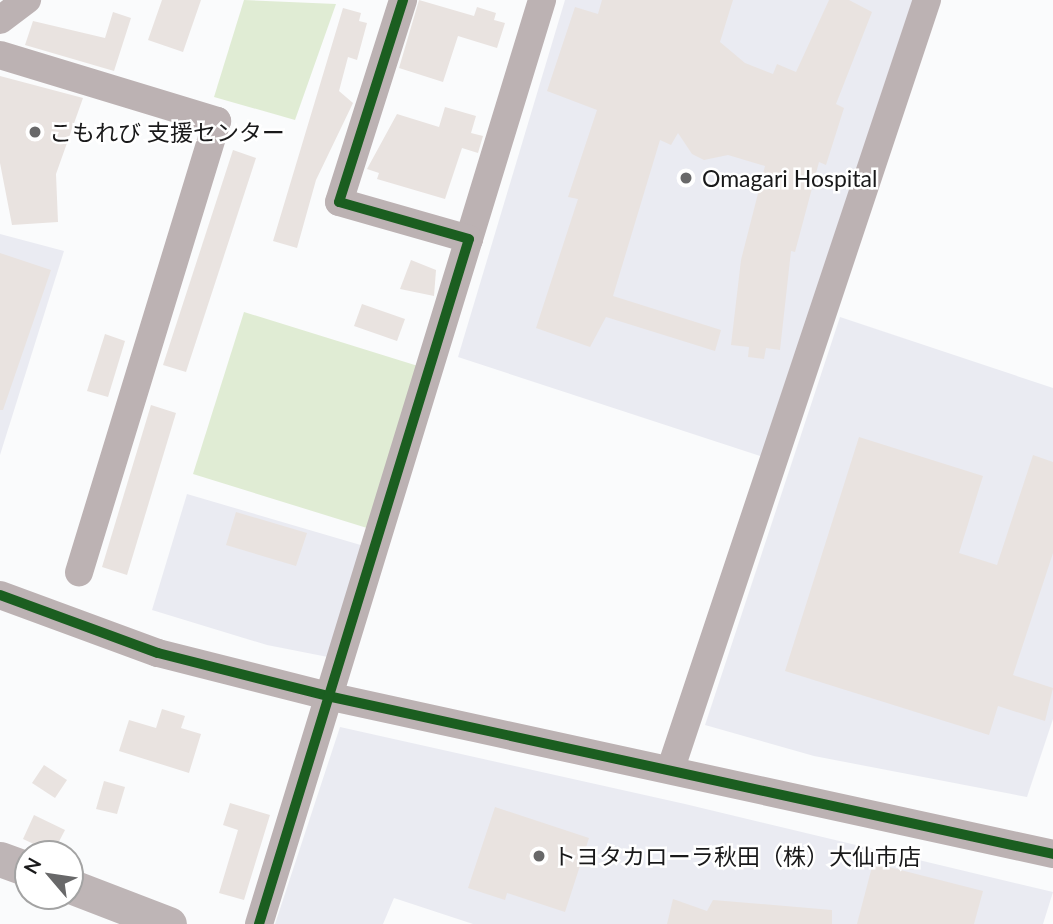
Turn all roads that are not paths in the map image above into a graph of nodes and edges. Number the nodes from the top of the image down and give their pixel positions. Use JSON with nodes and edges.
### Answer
{"nodes":[{"id":1,"x":27,"y":0,"type":"edge"},
{"id":2,"x":403,"y":0,"type":"edge"},
{"id":3,"x":542,"y":0,"type":"edge"},
{"id":4,"x":927,"y":0,"type":"edge"},
{"id":5,"x":0,"y":20,"type":"edge"},
{"id":6,"x":0,"y":55,"type":"edge"},
{"id":7,"x":469,"y":239,"type":"junction"},
{"id":8,"x":79,"y":572,"type":"dead end"},
{"id":9,"x":0,"y":595,"type":"edge"},
{"id":10,"x":332,"y":697,"type":"junction"},
{"id":11,"x":671,"y":768,"type":"junction"},
{"id":12,"x":1053,"y":854,"type":"edge"},
{"id":13,"x":84,"y":891,"type":"edge"},
{"id":14,"x":169,"y":924,"type":"edge"},
{"id":15,"x":259,"y":924,"type":"edge"}],
"edges":[{"from":1,"to":5,"type":"street"},
{"from":2,"to":7,"type":"street"},
{"from":3,"to":7,"type":"street"},
{"from":4,"to":11,"type":"street"},
{"from":6,"to":8,"type":"street"},
{"from":7,"to":10,"type":"street"},
{"from":9,"to":10,"type":"street"},
{"from":10,"to":11,"type":"street"},
{"from":10,"to":15,"type":"street"},
{"from":11,"to":12,"type":"street"},
{"from":13,"to":14,"type":"main road"}]}
